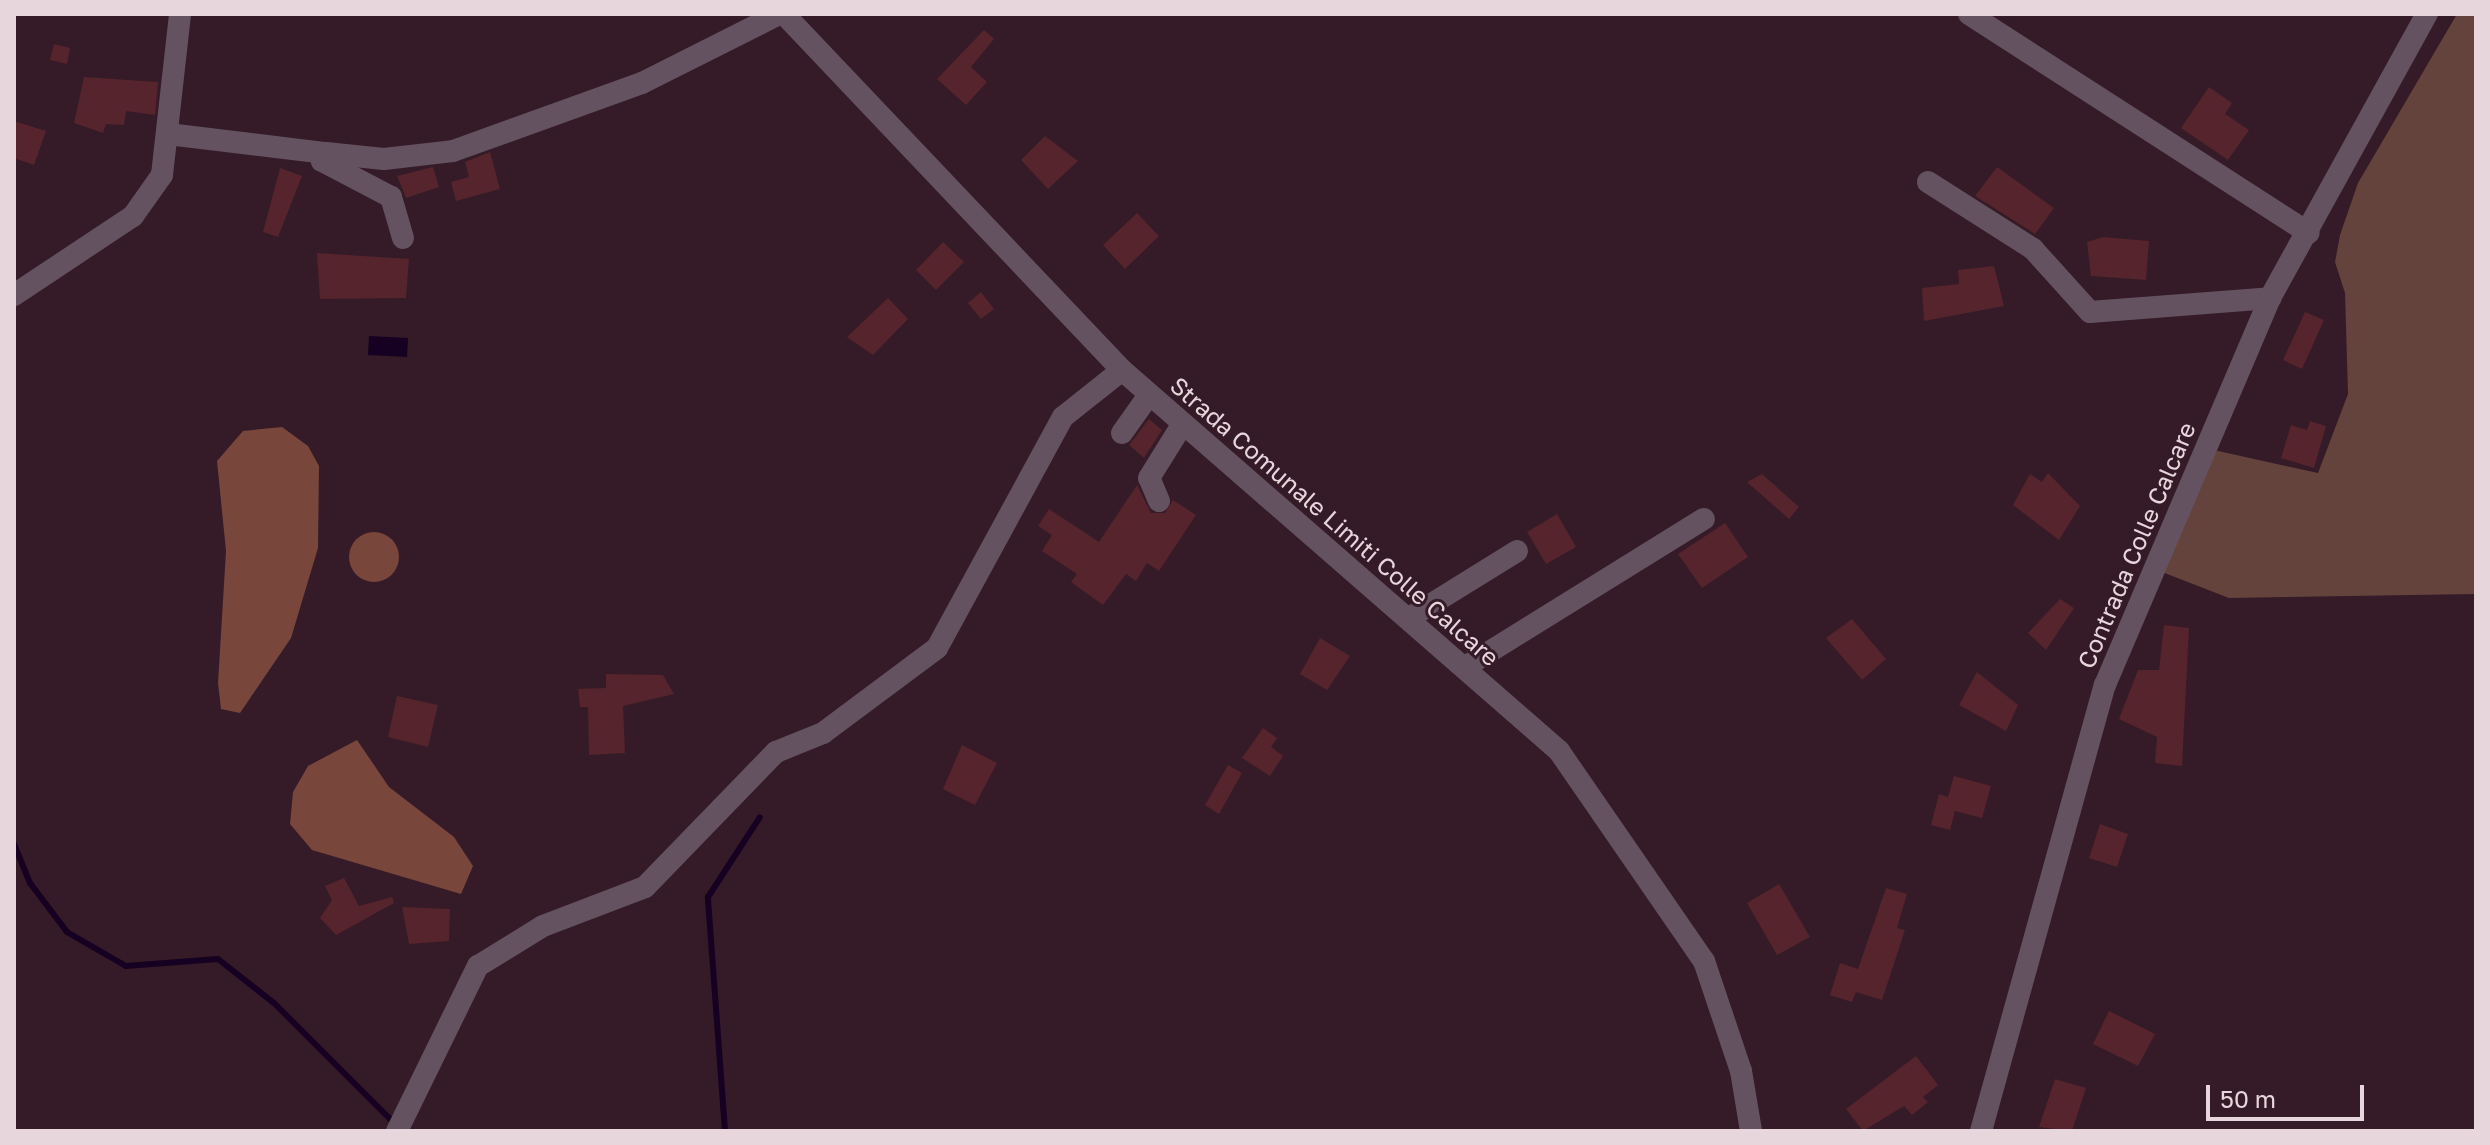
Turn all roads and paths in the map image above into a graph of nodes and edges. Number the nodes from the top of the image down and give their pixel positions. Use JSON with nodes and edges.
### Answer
{"nodes":[{"id":1,"x":180,"y":14,"type":"edge"},
{"id":2,"x":782,"y":14,"type":"edge"},
{"id":3,"x":1969,"y":14,"type":"edge"},
{"id":4,"x":2427,"y":14,"type":"edge"},
{"id":5,"x":168,"y":134,"type":"junction"},
{"id":6,"x":326,"y":153,"type":"junction"},
{"id":7,"x":1928,"y":182,"type":"dead end"},
{"id":8,"x":2309,"y":233,"type":"junction"},
{"id":9,"x":403,"y":238,"type":"dead end"},
{"id":10,"x":14,"y":295,"type":"edge"},
{"id":11,"x":2270,"y":298,"type":"junction"},
{"id":12,"x":1122,"y":370,"type":"junction"},
{"id":13,"x":1149,"y":395,"type":"junction"},
{"id":14,"x":1182,"y":425,"type":"junction"},
{"id":15,"x":1122,"y":433,"type":"dead end"},
{"id":16,"x":1159,"y":501,"type":"dead end"},
{"id":17,"x":1704,"y":519,"type":"dead end"},
{"id":18,"x":1517,"y":551,"type":"dead end"},
{"id":19,"x":1409,"y":618,"type":"junction"},
{"id":20,"x":1465,"y":667,"type":"junction"},
{"id":21,"x":397,"y":1131,"type":"edge"},
{"id":22,"x":1751,"y":1131,"type":"edge"},
{"id":23,"x":1981,"y":1131,"type":"edge"}],
"edges":[{"from":1,"to":5,"type":"street"},
{"from":2,"to":6,"type":"street"},
{"from":2,"to":12,"type":"street","name":"Strada Comunale Limiti Colle Calcare"},
{"from":3,"to":8,"type":"street"},
{"from":4,"to":8,"type":"street","name":"Contrada Colle Calcare"},
{"from":5,"to":6,"type":"street"},
{"from":5,"to":10,"type":"street"},
{"from":6,"to":9,"type":"street"},
{"from":7,"to":11,"type":"street"},
{"from":8,"to":11,"type":"street","name":"Contrada Colle Calcare"},
{"from":11,"to":23,"type":"street","name":"Contrada Colle Calcare"},
{"from":12,"to":13,"type":"street","name":"Strada Comunale Limiti Colle Calcare"},
{"from":12,"to":21,"type":"street"},
{"from":13,"to":14,"type":"street","name":"Strada Comunale Limiti Colle Calcare"},
{"from":13,"to":15,"type":"street"},
{"from":14,"to":16,"type":"street"},
{"from":14,"to":19,"type":"street","name":"Strada Comunale Limiti Colle Calcare"},
{"from":17,"to":20,"type":"street"},
{"from":18,"to":19,"type":"street"},
{"from":19,"to":20,"type":"street","name":"Strada Comunale Limiti Colle Calcare"},
{"from":20,"to":22,"type":"street","name":"Strada Comunale Limiti Colle Calcare"}]}
